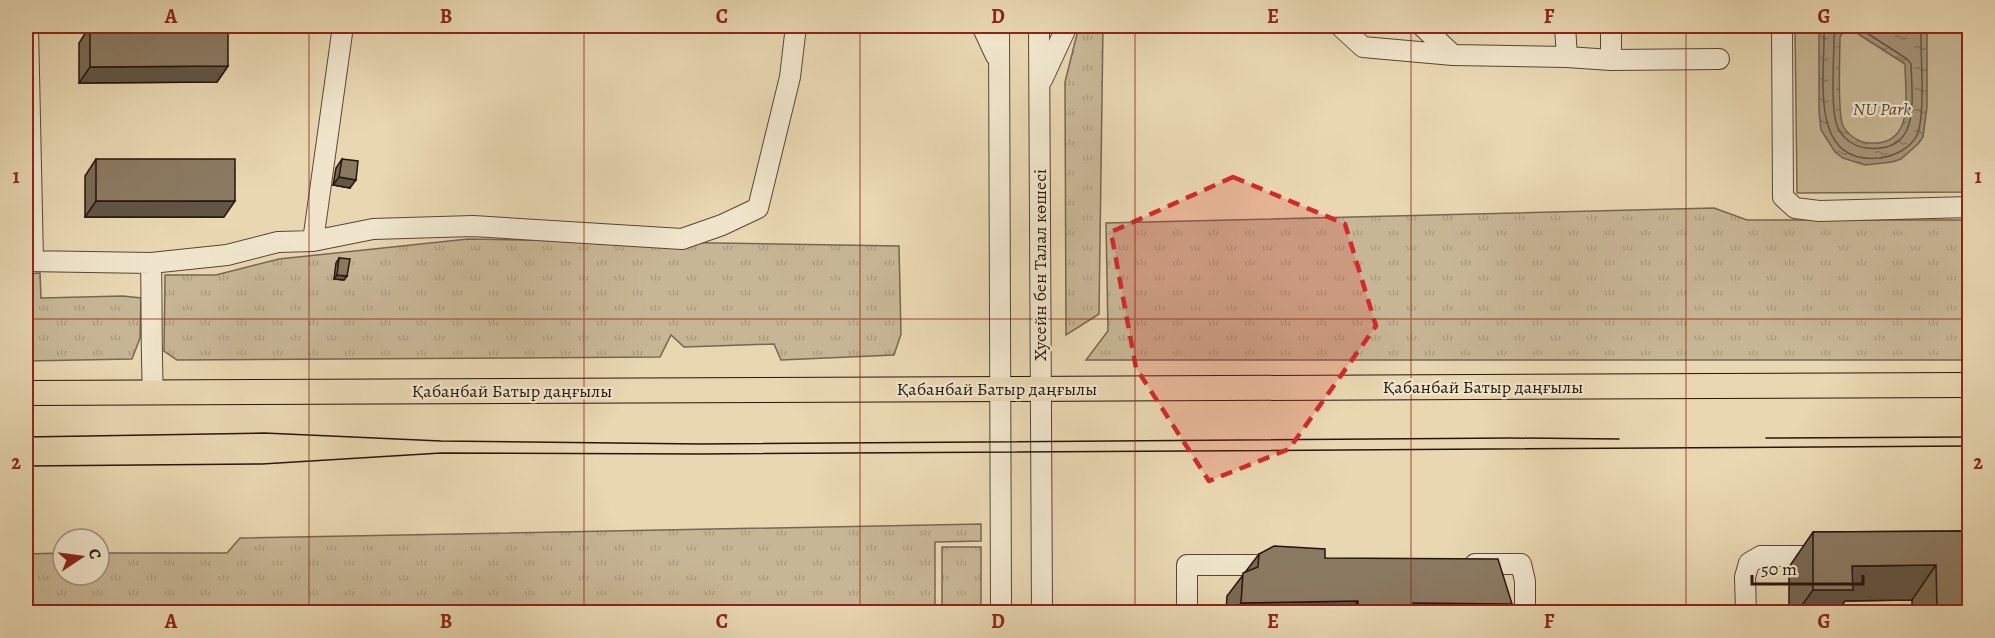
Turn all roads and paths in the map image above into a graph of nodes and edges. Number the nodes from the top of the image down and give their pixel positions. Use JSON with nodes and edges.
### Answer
{"nodes":[{"id":1,"x":28,"y":26,"type":"edge"},
{"id":2,"x":343,"y":26,"type":"edge"},
{"id":3,"x":796,"y":26,"type":"edge"},
{"id":4,"x":982,"y":26,"type":"edge"},
{"id":5,"x":999,"y":26,"type":"edge"},
{"id":6,"x":1039,"y":26,"type":"edge"},
{"id":7,"x":1067,"y":26,"type":"edge"},
{"id":8,"x":1340,"y":26,"type":"edge"},
{"id":9,"x":1422,"y":26,"type":"edge"},
{"id":10,"x":1565,"y":26,"type":"edge"},
{"id":11,"x":1611,"y":26,"type":"edge"},
{"id":12,"x":1782,"y":26,"type":"edge"},
{"id":13,"x":1454,"y":55,"type":"junction"},
{"id":14,"x":1567,"y":57,"type":"junction"},
{"id":15,"x":1719,"y":59,"type":"dead end"},
{"id":16,"x":1611,"y":60,"type":"junction"},
{"id":17,"x":999,"y":62,"type":"junction"},
{"id":18,"x":1039,"y":85,"type":"junction"},
{"id":19,"x":1970,"y":207,"type":"edge"},
{"id":20,"x":313,"y":241,"type":"junction"},
{"id":21,"x":29,"y":261,"type":"edge"},
{"id":22,"x":151,"y":263,"type":"junction"},
{"id":23,"x":1970,"y":385,"type":"edge"},
{"id":24,"x":1000,"y":388,"type":"junction"},
{"id":25,"x":1041,"y":389,"type":"junction"},
{"id":26,"x":26,"y":393,"type":"edge"},
{"id":27,"x":153,"y":393,"type":"junction"},
{"id":28,"x":1844,"y":556,"type":"edge"},
{"id":29,"x":1294,"y":564,"type":"edge"},
{"id":30,"x":1462,"y":564,"type":"edge"},
{"id":31,"x":1041,"y":583,"type":"junction"},
{"id":32,"x":1001,"y":612,"type":"edge"},
{"id":33,"x":1042,"y":612,"type":"edge"},
{"id":34,"x":1051,"y":612,"type":"edge"},
{"id":35,"x":1187,"y":612,"type":"edge"},
{"id":36,"x":1525,"y":612,"type":"edge"},
{"id":37,"x":1746,"y":612,"type":"edge"}],
"edges":[{"from":1,"to":21,"type":"street"},
{"from":2,"to":20,"type":"street"},
{"from":3,"to":20,"type":"street"},
{"from":4,"to":17,"type":"street"},
{"from":5,"to":17,"type":"street"},
{"from":6,"to":18,"type":"street","name":"Хусейн бен Талал көшесі"},
{"from":7,"to":18,"type":"street"},
{"from":8,"to":13,"type":"street"},
{"from":9,"to":13,"type":"street"},
{"from":10,"to":14,"type":"street"},
{"from":11,"to":16,"type":"street"},
{"from":12,"to":19,"type":"street"},
{"from":13,"to":14,"type":"street"},
{"from":14,"to":16,"type":"street"},
{"from":15,"to":16,"type":"street"},
{"from":17,"to":24,"type":"street"},
{"from":18,"to":25,"type":"street","name":"Хусейн бен Талал көшесі"},
{"from":20,"to":22,"type":"street"},
{"from":21,"to":22,"type":"street"},
{"from":22,"to":27,"type":"street"},
{"from":23,"to":25,"type":"main road","name":"Қабанбай Батыр даңғылы"},
{"from":24,"to":25,"type":"main road","name":"Қабанбай Батыр даңғылы"},
{"from":24,"to":27,"type":"main road","name":"Қабанбай Батыр даңғылы"},
{"from":24,"to":32,"type":"street"},
{"from":25,"to":31,"type":"street","name":"Хусейн бен Талал көшесі"},
{"from":26,"to":27,"type":"main road","name":"Қабанбай Батыр даңғылы"},
{"from":28,"to":37,"type":"street"},
{"from":29,"to":35,"type":"street"},
{"from":30,"to":36,"type":"street"},
{"from":31,"to":33,"type":"street","name":"Хусейн бен Талал көшесі"},
{"from":31,"to":34,"type":"street"}]}
